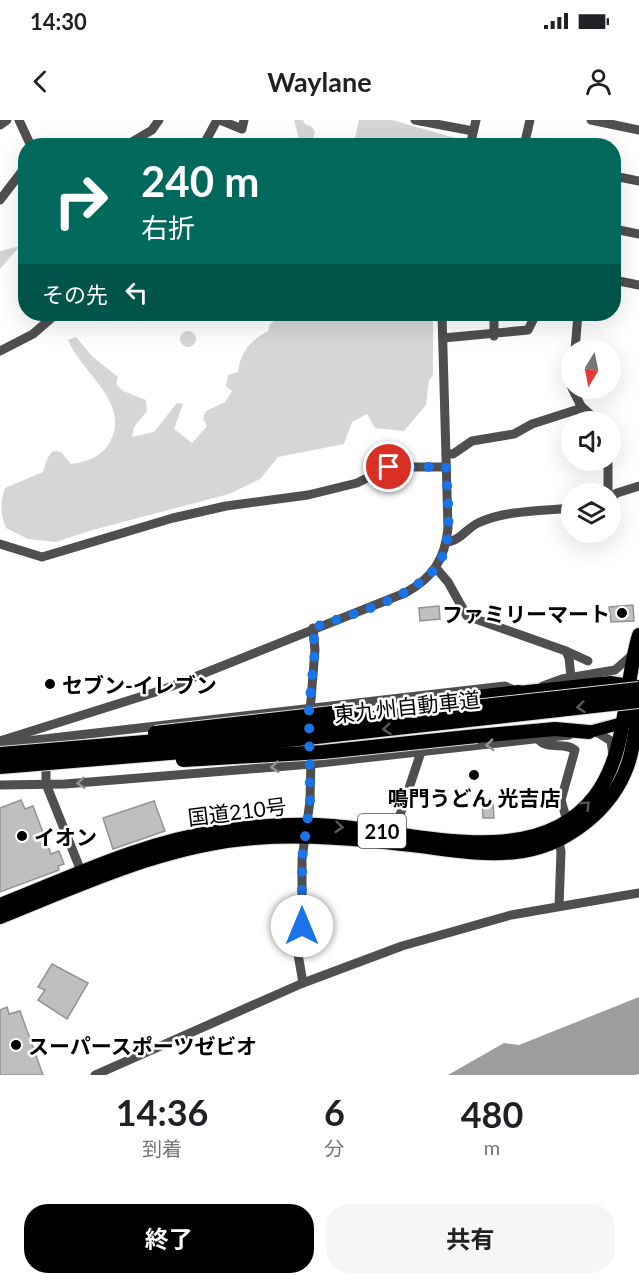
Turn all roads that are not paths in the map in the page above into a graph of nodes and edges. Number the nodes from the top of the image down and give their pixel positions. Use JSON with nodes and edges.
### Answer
{"nodes":[{"id":1,"x":7,"y":120,"type":"edge"},
{"id":2,"x":19,"y":120,"type":"edge"},
{"id":3,"x":159,"y":120,"type":"edge"},
{"id":4,"x":219,"y":120,"type":"edge"},
{"id":5,"x":244,"y":120,"type":"edge"},
{"id":6,"x":417,"y":120,"type":"edge"},
{"id":7,"x":476,"y":120,"type":"edge"},
{"id":8,"x":530,"y":120,"type":"edge"},
{"id":9,"x":591,"y":120,"type":"edge"},
{"id":10,"x":0,"y":125,"type":"edge"},
{"id":11,"x":639,"y":130,"type":"edge"},
{"id":12,"x":473,"y":131,"type":"junction"},
{"id":13,"x":27,"y":138,"type":"edge"},
{"id":14,"x":138,"y":138,"type":"edge"},
{"id":15,"x":208,"y":138,"type":"edge"},
{"id":16,"x":472,"y":138,"type":"edge"},
{"id":17,"x":526,"y":138,"type":"edge"},
{"id":18,"x":18,"y":176,"type":"edge"},
{"id":19,"x":621,"y":177,"type":"edge"},
{"id":20,"x":639,"y":181,"type":"edge"},
{"id":21,"x":0,"y":200,"type":"edge"},
{"id":22,"x":621,"y":230,"type":"edge"},
{"id":23,"x":639,"y":234,"type":"edge"},
{"id":24,"x":621,"y":281,"type":"edge"},
{"id":25,"x":639,"y":285,"type":"edge"},
{"id":26,"x":48,"y":321,"type":"edge"},
{"id":27,"x":442,"y":321,"type":"edge"},
{"id":28,"x":494,"y":321,"type":"edge"},
{"id":29,"x":532,"y":321,"type":"edge"},
{"id":30,"x":577,"y":321,"type":"edge"},
{"id":31,"x":494,"y":336,"type":"junction"},
{"id":32,"x":443,"y":338,"type":"junction"},
{"id":33,"x":576,"y":339,"type":"edge"},
{"id":34,"x":0,"y":351,"type":"edge"},
{"id":35,"x":578,"y":399,"type":"edge"},
{"id":36,"x":582,"y":408,"type":"junction"},
{"id":37,"x":586,"y":411,"type":"edge"},
{"id":38,"x":446,"y":454,"type":"junction"},
{"id":39,"x":446,"y":467,"type":"junction"},
{"id":40,"x":639,"y":486,"type":"edge"},
{"id":41,"x":621,"y":492,"type":"edge"},
{"id":42,"x":561,"y":509,"type":"edge"},
{"id":43,"x":446,"y":542,"type":"junction"},
{"id":44,"x":0,"y":544,"type":"edge"},
{"id":45,"x":436,"y":568,"type":"junction"},
{"id":46,"x":313,"y":628,"type":"junction"},
{"id":47,"x":639,"y":635,"type":"edge"},
{"id":48,"x":566,"y":651,"type":"junction"},
{"id":49,"x":634,"y":651,"type":"junction"},
{"id":50,"x":588,"y":661,"type":"dead end"},
{"id":51,"x":572,"y":677,"type":"junction"},
{"id":52,"x":633,"y":689,"type":"edge"},
{"id":53,"x":536,"y":690,"type":"junction"},
{"id":54,"x":519,"y":692,"type":"junction"},
{"id":55,"x":639,"y":701,"type":"edge"},
{"id":56,"x":309,"y":707,"type":"junction"},
{"id":57,"x":639,"y":713,"type":"edge"},
{"id":58,"x":64,"y":719,"type":"junction"},
{"id":59,"x":621,"y":724,"type":"junction"},
{"id":60,"x":592,"y":731,"type":"junction"},
{"id":61,"x":538,"y":739,"type":"junction"},
{"id":62,"x":46,"y":740,"type":"junction"},
{"id":63,"x":3,"y":748,"type":"edge"},
{"id":64,"x":421,"y":752,"type":"junction"},
{"id":65,"x":613,"y":763,"type":"junction"},
{"id":66,"x":311,"y":765,"type":"junction"},
{"id":67,"x":0,"y":768,"type":"edge"},
{"id":68,"x":46,"y":784,"type":"junction"},
{"id":69,"x":0,"y":785,"type":"edge"},
{"id":70,"x":567,"y":821,"type":"junction"},
{"id":71,"x":306,"y":830,"type":"junction"},
{"id":72,"x":394,"y":833,"type":"junction"},
{"id":73,"x":558,"y":840,"type":"junction"},
{"id":74,"x":83,"y":878,"type":"junction"},
{"id":75,"x":639,"y":893,"type":"edge"},
{"id":76,"x":0,"y":905,"type":"edge"},
{"id":77,"x":559,"y":906,"type":"junction"},
{"id":78,"x":0,"y":917,"type":"edge"},
{"id":79,"x":303,"y":982,"type":"junction"},
{"id":80,"x":95,"y":1075,"type":"edge"}],
"edges":[{"from":1,"to":10,"type":"street"},
{"from":2,"to":13,"type":"street"},
{"from":3,"to":14,"type":"street"},
{"from":4,"to":5,"type":"street"},
{"from":4,"to":15,"type":"street"},
{"from":6,"to":12,"type":"street"},
{"from":7,"to":12,"type":"street"},
{"from":8,"to":17,"type":"street"},
{"from":9,"to":11,"type":"street"},
{"from":12,"to":16,"type":"street"},
{"from":18,"to":21,"type":"street"},
{"from":19,"to":20,"type":"street"},
{"from":22,"to":23,"type":"street"},
{"from":24,"to":25,"type":"street"},
{"from":26,"to":34,"type":"street"},
{"from":27,"to":32,"type":"street"},
{"from":28,"to":31,"type":"street"},
{"from":29,"to":31,"type":"street"},
{"from":30,"to":33,"type":"street"},
{"from":31,"to":32,"type":"street"},
{"from":32,"to":38,"type":"street"},
{"from":35,"to":36,"type":"street"},
{"from":36,"to":37,"type":"street"},
{"from":36,"to":38,"type":"street"},
{"from":38,"to":39,"type":"street"},
{"from":39,"to":43,"type":"street"},
{"from":39,"to":44,"type":"street"},
{"from":40,"to":41,"type":"street"},
{"from":42,"to":43,"type":"street"},
{"from":43,"to":45,"type":"street"},
{"from":45,"to":46,"type":"street"},
{"from":45,"to":48,"type":"street"},
{"from":46,"to":56,"type":"street"},
{"from":46,"to":58,"type":"street"},
{"from":47,"to":49,"type":"highway","name":"国道210号","number":"210"},
{"from":48,"to":50,"type":"street"},
{"from":48,"to":51,"type":"street"},
{"from":49,"to":51,"type":"street"},
{"from":49,"to":52,"type":"highway","name":"国道210号","number":"210"},
{"from":51,"to":53,"type":"street"},
{"from":52,"to":53,"type":"main road"},
{"from":52,"to":57,"type":"highway"},
{"from":52,"to":59,"type":"highway","name":"国道210号","number":"210"},
{"from":52,"to":63,"type":"highway","name":"東九州自動車道","bridge":true},
{"from":53,"to":54,"type":"main road"},
{"from":54,"to":56,"type":"street"},
{"from":54,"to":63,"type":"highway","bridge":true},
{"from":55,"to":67,"type":"highway","name":"東九州自動車道","one_way":true,"bridge":true},
{"from":56,"to":62,"type":"street"},
{"from":56,"to":66,"type":"street"},
{"from":57,"to":59,"type":"main road"},
{"from":57,"to":73,"type":"highway","name":"国道210号","number":"210"},
{"from":58,"to":62,"type":"street"},
{"from":58,"to":63,"type":"street"},
{"from":59,"to":60,"type":"main road"},
{"from":59,"to":65,"type":"highway","name":"国道210号","number":"210"},
{"from":60,"to":61,"type":"street"},
{"from":60,"to":65,"type":"street"},
{"from":60,"to":67,"type":"highway","bridge":true},
{"from":61,"to":64,"type":"street","one_way":true},
{"from":61,"to":70,"type":"street"},
{"from":62,"to":63,"type":"street"},
{"from":62,"to":68,"type":"street"},
{"from":64,"to":66,"type":"street"},
{"from":64,"to":72,"type":"street"},
{"from":70,"to":65,"type":"highway","name":"国道210号","number":"210","one_way":true},
{"from":66,"to":68,"type":"street","one_way":true},
{"from":66,"to":71,"type":"street"},
{"from":68,"to":69,"type":"street"},
{"from":68,"to":74,"type":"street"},
{"from":70,"to":72,"type":"highway","name":"国道210号","number":"210"},
{"from":71,"to":72,"type":"highway","name":"国道210号","number":"210","one_way":true},
{"from":71,"to":73,"type":"highway","name":"国道210号","number":"210"},
{"from":71,"to":74,"type":"highway","name":"国道210号","number":"210"},
{"from":71,"to":79,"type":"street"},
{"from":73,"to":77,"type":"street"},
{"from":74,"to":76,"type":"highway","name":"国道210号","number":"210"},
{"from":74,"to":78,"type":"highway","name":"国道210号","number":"210"},
{"from":75,"to":77,"type":"street"},
{"from":77,"to":79,"type":"street"},
{"from":79,"to":80,"type":"street"}]}
